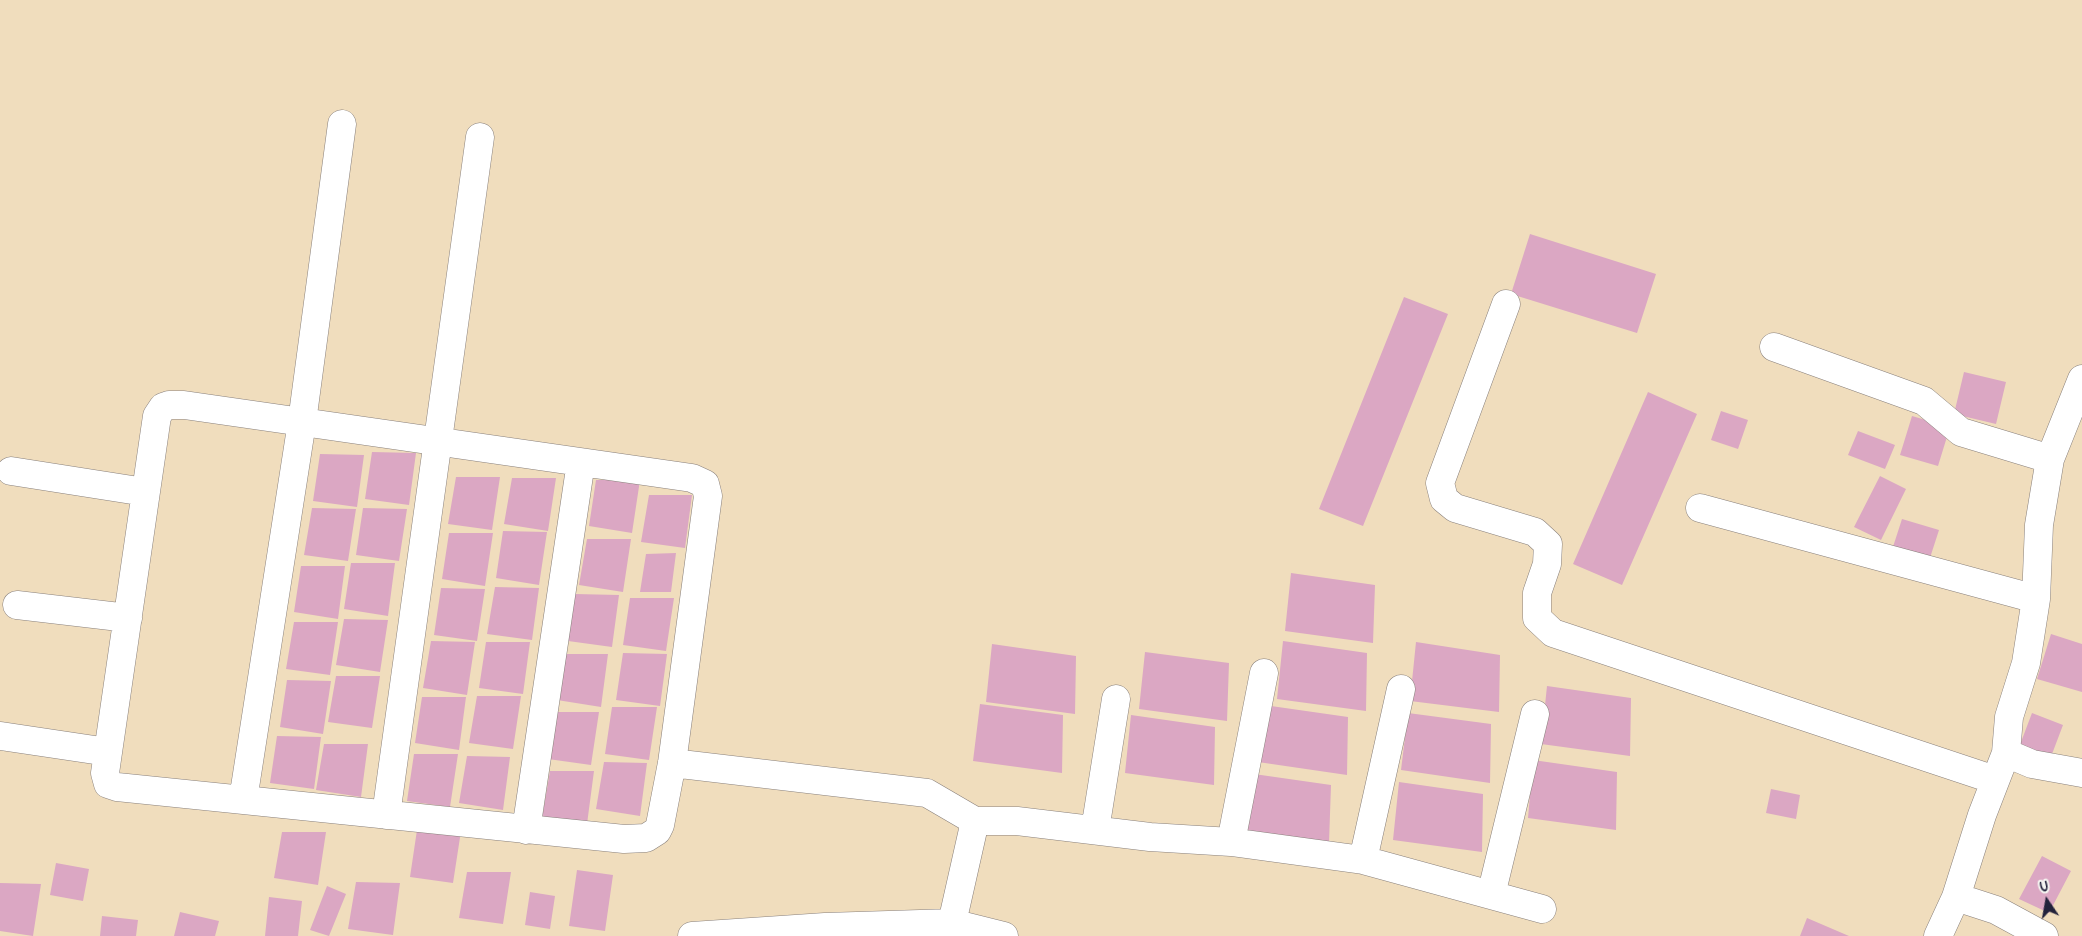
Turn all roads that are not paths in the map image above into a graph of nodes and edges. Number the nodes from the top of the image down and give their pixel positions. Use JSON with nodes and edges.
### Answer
{"nodes":[{"id":1,"x":342,"y":124,"type":"dead end"},
{"id":2,"x":480,"y":137,"type":"dead end"},
{"id":3,"x":1506,"y":304,"type":"dead end"},
{"id":4,"x":1774,"y":347,"type":"dead end"},
{"id":5,"x":2082,"y":379,"type":"edge"},
{"id":6,"x":302,"y":422,"type":"junction"},
{"id":7,"x":437,"y":442,"type":"junction"},
{"id":8,"x":2050,"y":459,"type":"junction"},
{"id":9,"x":581,"y":462,"type":"junction"},
{"id":10,"x":11,"y":471,"type":"dead end"},
{"id":11,"x":145,"y":492,"type":"junction"},
{"id":12,"x":1700,"y":508,"type":"dead end"},
{"id":13,"x":2036,"y":599,"type":"junction"},
{"id":14,"x":17,"y":605,"type":"dead end"},
{"id":15,"x":128,"y":618,"type":"junction"},
{"id":16,"x":1264,"y":673,"type":"dead end"},
{"id":17,"x":1401,"y":689,"type":"dead end"},
{"id":18,"x":1116,"y":699,"type":"dead end"},
{"id":19,"x":1535,"y":714,"type":"dead end"},
{"id":20,"x":1,"y":736,"type":"dead end"},
{"id":21,"x":108,"y":752,"type":"junction"},
{"id":22,"x":2006,"y":754,"type":"junction"},
{"id":23,"x":672,"y":763,"type":"junction"},
{"id":24,"x":2082,"y":773,"type":"edge"},
{"id":25,"x":1995,"y":780,"type":"junction"},
{"id":26,"x":243,"y":800,"type":"junction"},
{"id":27,"x":386,"y":815,"type":"junction"},
{"id":28,"x":975,"y":822,"type":"junction"},
{"id":29,"x":526,"y":830,"type":"junction"},
{"id":30,"x":1095,"y":830,"type":"junction"},
{"id":31,"x":1231,"y":842,"type":"junction"},
{"id":32,"x":1363,"y":860,"type":"junction"},
{"id":33,"x":1491,"y":895,"type":"junction"},
{"id":34,"x":1956,"y":897,"type":"junction"},
{"id":35,"x":1542,"y":909,"type":"dead end"},
{"id":36,"x":952,"y":923,"type":"junction"},
{"id":37,"x":692,"y":936,"type":"edge"},
{"id":38,"x":1004,"y":936,"type":"edge"},
{"id":39,"x":1938,"y":936,"type":"edge"},
{"id":40,"x":2044,"y":936,"type":"edge"}],
"edges":[{"from":1,"to":6,"type":"street"},
{"from":2,"to":7,"type":"street"},
{"from":3,"to":25,"type":"street"},
{"from":4,"to":8,"type":"street"},
{"from":5,"to":8,"type":"street"},
{"from":6,"to":7,"type":"street"},
{"from":6,"to":11,"type":"street"},
{"from":6,"to":26,"type":"street"},
{"from":7,"to":9,"type":"street"},
{"from":7,"to":27,"type":"street"},
{"from":8,"to":13,"type":"street"},
{"from":9,"to":23,"type":"street"},
{"from":9,"to":29,"type":"street"},
{"from":10,"to":11,"type":"street"},
{"from":11,"to":15,"type":"street"},
{"from":12,"to":13,"type":"street"},
{"from":13,"to":22,"type":"street"},
{"from":14,"to":15,"type":"street"},
{"from":15,"to":21,"type":"street"},
{"from":16,"to":31,"type":"street"},
{"from":17,"to":32,"type":"street"},
{"from":18,"to":30,"type":"street"},
{"from":19,"to":33,"type":"street"},
{"from":20,"to":21,"type":"street"},
{"from":21,"to":26,"type":"street"},
{"from":22,"to":24,"type":"street"},
{"from":22,"to":25,"type":"street"},
{"from":23,"to":28,"type":"street"},
{"from":23,"to":29,"type":"street"},
{"from":25,"to":34,"type":"street"},
{"from":26,"to":27,"type":"street"},
{"from":27,"to":29,"type":"street"},
{"from":28,"to":30,"type":"street"},
{"from":28,"to":36,"type":"street"},
{"from":30,"to":31,"type":"street"},
{"from":31,"to":32,"type":"street"},
{"from":32,"to":33,"type":"street"},
{"from":33,"to":35,"type":"street"},
{"from":34,"to":39,"type":"street"},
{"from":34,"to":40,"type":"street"},
{"from":36,"to":37,"type":"street"},
{"from":36,"to":38,"type":"street"}]}
